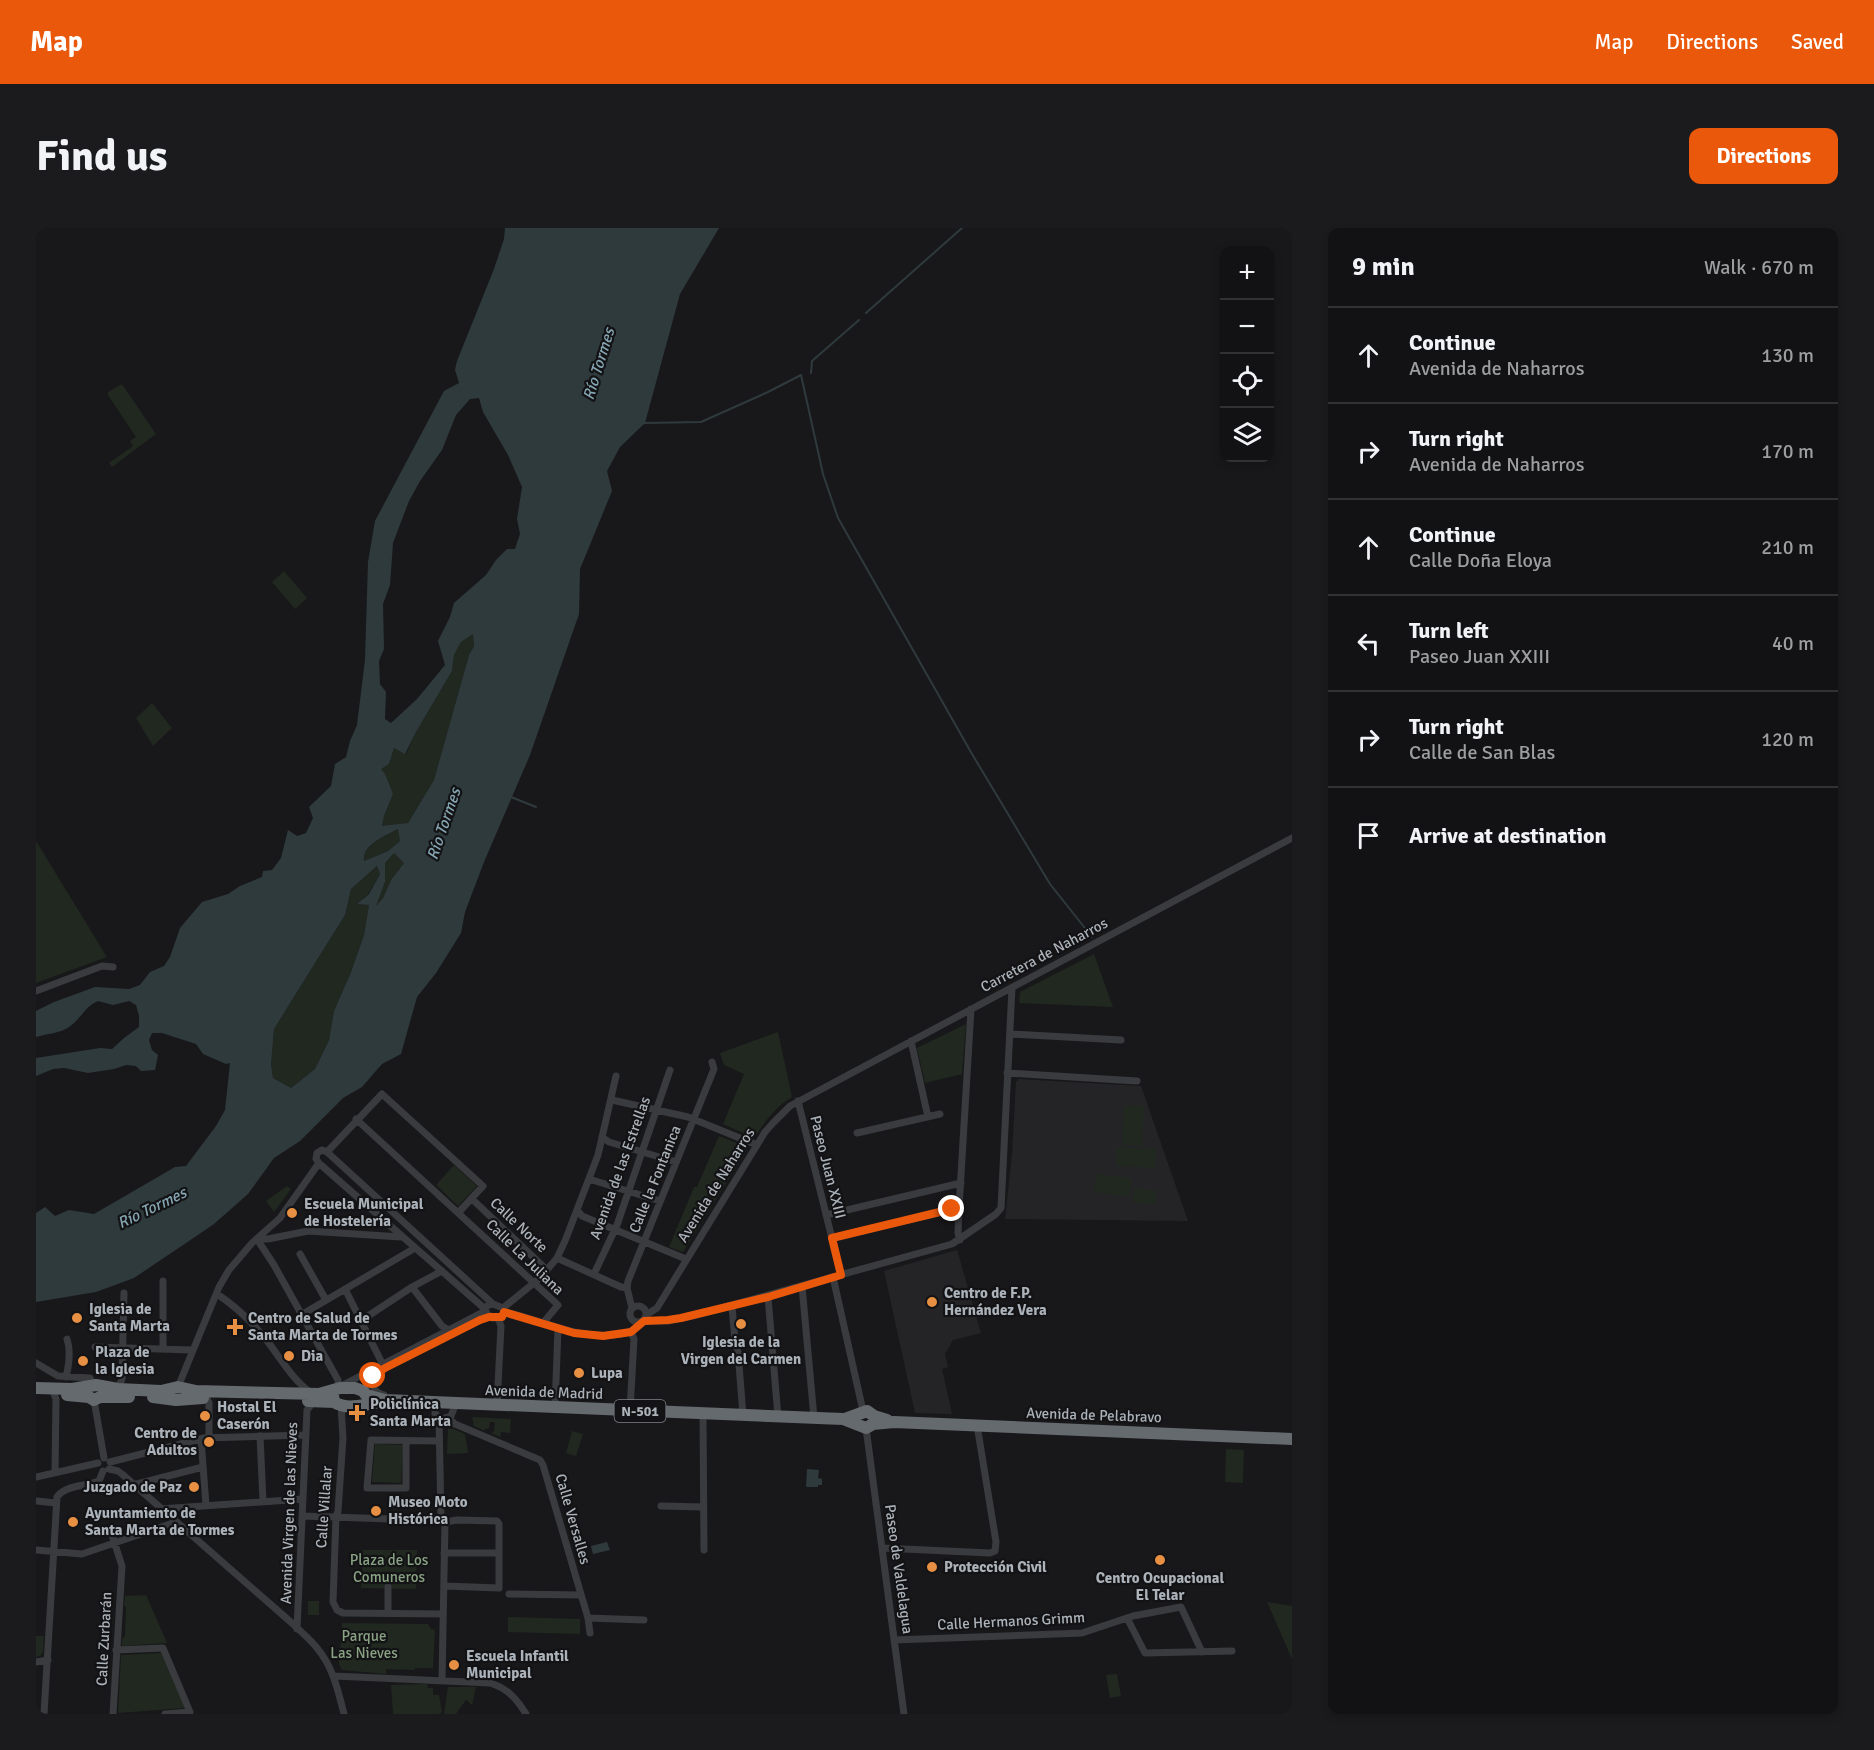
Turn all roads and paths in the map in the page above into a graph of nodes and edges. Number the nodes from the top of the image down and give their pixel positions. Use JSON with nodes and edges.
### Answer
{"nodes":[{"id":1,"x":1292,"y":838,"type":"edge"},
{"id":2,"x":113,"y":967,"type":"dead end"},
{"id":3,"x":1011,"y":988,"type":"junction"},
{"id":4,"x":36,"y":991,"type":"edge"},
{"id":5,"x":971,"y":1009,"type":"junction"},
{"id":6,"x":1010,"y":1035,"type":"junction"},
{"id":7,"x":1120,"y":1040,"type":"dead end"},
{"id":8,"x":911,"y":1041,"type":"junction"},
{"id":9,"x":712,"y":1062,"type":"dead end"},
{"id":10,"x":669,"y":1070,"type":"dead end"},
{"id":11,"x":1007,"y":1073,"type":"junction"},
{"id":12,"x":616,"y":1077,"type":"dead end"},
{"id":13,"x":1137,"y":1081,"type":"dead end"},
{"id":14,"x":809,"y":1095,"type":"joint"},
{"id":15,"x":612,"y":1100,"type":"junction"},
{"id":16,"x":798,"y":1101,"type":"junction"},
{"id":17,"x":656,"y":1110,"type":"junction"},
{"id":18,"x":940,"y":1114,"type":"dead end"},
{"id":19,"x":928,"y":1116,"type":"junction"},
{"id":20,"x":356,"y":1119,"type":"junction"},
{"id":21,"x":694,"y":1120,"type":"junction"},
{"id":22,"x":857,"y":1133,"type":"dead end"},
{"id":23,"x":602,"y":1137,"type":"junction"},
{"id":24,"x":757,"y":1145,"type":"junction"},
{"id":25,"x":643,"y":1151,"type":"junction"},
{"id":26,"x":328,"y":1153,"type":"junction"},
{"id":27,"x":676,"y":1162,"type":"junction"},
{"id":28,"x":320,"y":1164,"type":"junction"},
{"id":29,"x":589,"y":1179,"type":"junction"},
{"id":30,"x":961,"y":1183,"type":"junction"},
{"id":31,"x":628,"y":1191,"type":"junction"},
{"id":32,"x":472,"y":1199,"type":"junction"},
{"id":33,"x":660,"y":1201,"type":"junction"},
{"id":34,"x":959,"y":1208,"type":"junction"},
{"id":35,"x":577,"y":1210,"type":"junction"},
{"id":36,"x":458,"y":1213,"type":"junction"},
{"id":37,"x":826,"y":1215,"type":"junction"},
{"id":38,"x":614,"y":1229,"type":"junction"},
{"id":39,"x":402,"y":1237,"type":"junction"},
{"id":40,"x":832,"y":1238,"type":"junction"},
{"id":41,"x":257,"y":1239,"type":"junction"},
{"id":42,"x":960,"y":1240,"type":"junction"},
{"id":43,"x":643,"y":1242,"type":"junction"},
{"id":44,"x":415,"y":1248,"type":"junction"},
{"id":45,"x":300,"y":1254,"type":"dead end"},
{"id":46,"x":557,"y":1258,"type":"junction"},
{"id":47,"x":686,"y":1259,"type":"junction"},
{"id":48,"x":547,"y":1270,"type":"junction"},
{"id":49,"x":441,"y":1271,"type":"junction"},
{"id":50,"x":594,"y":1274,"type":"junction"},
{"id":51,"x":841,"y":1275,"type":"junction"},
{"id":52,"x":833,"y":1277,"type":"junction"},
{"id":53,"x":163,"y":1281,"type":"dead end"},
{"id":54,"x":534,"y":1284,"type":"junction"},
{"id":55,"x":802,"y":1286,"type":"junction"},
{"id":56,"x":412,"y":1287,"type":"junction"},
{"id":57,"x":627,"y":1288,"type":"junction"},
{"id":58,"x":345,"y":1289,"type":"junction"},
{"id":59,"x":124,"y":1293,"type":"dead end"},
{"id":60,"x":217,"y":1294,"type":"junction"},
{"id":61,"x":768,"y":1297,"type":"junction"},
{"id":62,"x":326,"y":1300,"type":"junction"},
{"id":63,"x":493,"y":1304,"type":"junction"},
{"id":64,"x":732,"y":1306,"type":"junction"},
{"id":65,"x":632,"y":1308,"type":"junction"},
{"id":66,"x":504,"y":1310,"type":"junction"},
{"id":67,"x":486,"y":1312,"type":"junction"},
{"id":68,"x":301,"y":1315,"type":"junction"},
{"id":69,"x":644,"y":1316,"type":"junction"},
{"id":70,"x":498,"y":1318,"type":"junction"},
{"id":71,"x":631,"y":1319,"type":"junction"},
{"id":72,"x":362,"y":1320,"type":"junction"},
{"id":73,"x":543,"y":1323,"type":"junction"},
{"id":74,"x":558,"y":1329,"type":"junction"},
{"id":75,"x":449,"y":1330,"type":"junction"},
{"id":76,"x":631,"y":1332,"type":"junction"},
{"id":77,"x":620,"y":1334,"type":"junction"},
{"id":78,"x":67,"y":1339,"type":"dead end"},
{"id":79,"x":95,"y":1347,"type":"dead end"},
{"id":80,"x":123,"y":1347,"type":"junction"},
{"id":81,"x":163,"y":1348,"type":"junction"},
{"id":82,"x":192,"y":1350,"type":"junction"},
{"id":83,"x":36,"y":1363,"type":"edge"},
{"id":84,"x":384,"y":1365,"type":"junction"},
{"id":85,"x":373,"y":1376,"type":"junction"},
{"id":86,"x":66,"y":1377,"type":"junction"},
{"id":87,"x":36,"y":1388,"type":"edge"},
{"id":88,"x":117,"y":1389,"type":"junction"},
{"id":89,"x":338,"y":1389,"type":"junction"},
{"id":90,"x":94,"y":1392,"type":"junction"},
{"id":91,"x":176,"y":1392,"type":"junction"},
{"id":92,"x":36,"y":1394,"type":"edge"},
{"id":93,"x":54,"y":1394,"type":"junction"},
{"id":94,"x":313,"y":1397,"type":"junction"},
{"id":95,"x":207,"y":1398,"type":"junction"},
{"id":96,"x":364,"y":1398,"type":"junction"},
{"id":97,"x":412,"y":1401,"type":"junction"},
{"id":98,"x":337,"y":1404,"type":"junction"},
{"id":99,"x":497,"y":1405,"type":"junction"},
{"id":100,"x":455,"y":1407,"type":"junction"},
{"id":101,"x":555,"y":1407,"type":"junction"},
{"id":102,"x":630,"y":1410,"type":"junction"},
{"id":103,"x":436,"y":1411,"type":"junction"},
{"id":104,"x":703,"y":1413,"type":"junction"},
{"id":105,"x":743,"y":1415,"type":"junction"},
{"id":106,"x":778,"y":1417,"type":"junction"},
{"id":107,"x":814,"y":1418,"type":"junction"},
{"id":108,"x":448,"y":1419,"type":"junction"},
{"id":109,"x":866,"y":1420,"type":"junction"},
{"id":110,"x":977,"y":1425,"type":"junction"},
{"id":111,"x":462,"y":1426,"type":"junction"},
{"id":112,"x":306,"y":1435,"type":"junction"},
{"id":113,"x":260,"y":1436,"type":"junction"},
{"id":114,"x":209,"y":1437,"type":"junction"},
{"id":115,"x":201,"y":1439,"type":"junction"},
{"id":116,"x":1292,"y":1439,"type":"edge"},
{"id":117,"x":406,"y":1441,"type":"junction"},
{"id":118,"x":439,"y":1441,"type":"junction"},
{"id":119,"x":107,"y":1464,"type":"junction"},
{"id":120,"x":203,"y":1467,"type":"junction"},
{"id":121,"x":55,"y":1472,"type":"junction"},
{"id":122,"x":36,"y":1477,"type":"edge"},
{"id":123,"x":134,"y":1485,"type":"junction"},
{"id":124,"x":303,"y":1499,"type":"junction"},
{"id":125,"x":36,"y":1501,"type":"edge"},
{"id":126,"x":263,"y":1501,"type":"junction"},
{"id":127,"x":56,"y":1503,"type":"junction"},
{"id":128,"x":206,"y":1506,"type":"junction"},
{"id":129,"x":661,"y":1506,"type":"dead end"},
{"id":130,"x":703,"y":1507,"type":"junction"},
{"id":131,"x":160,"y":1509,"type":"junction"},
{"id":132,"x":302,"y":1516,"type":"junction"},
{"id":133,"x":336,"y":1517,"type":"junction"},
{"id":134,"x":443,"y":1520,"type":"junction"},
{"id":135,"x":176,"y":1522,"type":"junction"},
{"id":136,"x":111,"y":1532,"type":"dead end"},
{"id":137,"x":115,"y":1543,"type":"junction"},
{"id":138,"x":882,"y":1548,"type":"junction"},
{"id":139,"x":36,"y":1550,"type":"edge"},
{"id":140,"x":704,"y":1550,"type":"dead end"},
{"id":141,"x":53,"y":1552,"type":"junction"},
{"id":142,"x":444,"y":1553,"type":"junction"},
{"id":143,"x":499,"y":1553,"type":"junction"},
{"id":144,"x":444,"y":1586,"type":"junction"},
{"id":145,"x":388,"y":1587,"type":"dead end"},
{"id":146,"x":509,"y":1594,"type":"dead end"},
{"id":147,"x":581,"y":1595,"type":"junction"},
{"id":148,"x":388,"y":1613,"type":"junction"},
{"id":149,"x":443,"y":1614,"type":"junction"},
{"id":150,"x":588,"y":1618,"type":"junction"},
{"id":151,"x":1127,"y":1618,"type":"junction"},
{"id":152,"x":644,"y":1620,"type":"dead end"},
{"id":153,"x":296,"y":1625,"type":"junction"},
{"id":154,"x":590,"y":1633,"type":"dead end"},
{"id":155,"x":894,"y":1640,"type":"junction"},
{"id":156,"x":116,"y":1650,"type":"junction"},
{"id":157,"x":1232,"y":1651,"type":"dead end"},
{"id":158,"x":1202,"y":1652,"type":"junction"},
{"id":159,"x":48,"y":1660,"type":"junction"},
{"id":160,"x":36,"y":1662,"type":"edge"},
{"id":161,"x":334,"y":1676,"type":"junction"},
{"id":162,"x":442,"y":1681,"type":"junction"},
{"id":163,"x":44,"y":1714,"type":"edge"},
{"id":164,"x":114,"y":1714,"type":"edge"},
{"id":165,"x":165,"y":1714,"type":"edge"},
{"id":166,"x":344,"y":1714,"type":"edge"},
{"id":167,"x":526,"y":1714,"type":"edge"},
{"id":168,"x":904,"y":1714,"type":"edge"}],
"edges":[{"from":1,"to":3,"type":"street","name":"Carretera de Naharros"},
{"from":2,"to":4,"type":"street"},
{"from":3,"to":5,"type":"street","name":"Carretera de Naharros"},
{"from":3,"to":6,"type":"street"},
{"from":5,"to":8,"type":"street","name":"Carretera de Naharros"},
{"from":5,"to":30,"type":"street"},
{"from":6,"to":7,"type":"street"},
{"from":6,"to":11,"type":"street"},
{"from":8,"to":14,"type":"street","name":"Carretera de Naharros"},
{"from":8,"to":19,"type":"street"},
{"from":9,"to":21,"type":"street","name":"Calle la Fontanica"},
{"from":10,"to":17,"type":"street","name":"Avenida de las Estrellas"},
{"from":11,"to":13,"type":"street"},
{"from":11,"to":42,"type":"street"},
{"from":12,"to":15,"type":"street"},
{"from":14,"to":16,"type":"street","name":"Avenida de Naharros"},
{"from":15,"to":17,"type":"street"},
{"from":15,"to":23,"type":"street"},
{"from":16,"to":24,"type":"street","name":"Avenida de Naharros"},
{"from":16,"to":37,"type":"street","name":"Paseo Juan XXIII"},
{"from":17,"to":21,"type":"street"},
{"from":17,"to":25,"type":"street","name":"Avenida de las Estrellas"},
{"from":18,"to":19,"type":"street"},
{"from":19,"to":22,"type":"street"},
{"from":20,"to":26,"type":"street"},
{"from":20,"to":32,"type":"street"},
{"from":20,"to":36,"type":"street","name":"Calle La Juliana"},
{"from":21,"to":24,"type":"street"},
{"from":21,"to":27,"type":"street","name":"Calle la Fontanica"},
{"from":23,"to":25,"type":"street"},
{"from":23,"to":29,"type":"street"},
{"from":24,"to":47,"type":"street","name":"Avenida de Naharros"},
{"from":25,"to":27,"type":"street"},
{"from":25,"to":31,"type":"street","name":"Avenida de las Estrellas"},
{"from":26,"to":28,"type":"street"},
{"from":26,"to":28,"type":"street"},
{"from":26,"to":63,"type":"street"},
{"from":27,"to":33,"type":"street","name":"Calle la Fontanica"},
{"from":28,"to":39,"type":"street"},
{"from":28,"to":41,"type":"street"},
{"from":29,"to":31,"type":"street"},
{"from":29,"to":35,"type":"street"},
{"from":30,"to":34,"type":"street"},
{"from":30,"to":37,"type":"street"},
{"from":31,"to":33,"type":"street"},
{"from":31,"to":38,"type":"street","name":"Avenida de las Estrellas"},
{"from":32,"to":36,"type":"street"},
{"from":32,"to":48,"type":"street","name":"Calle Norte"},
{"from":33,"to":43,"type":"street","name":"Calle la Fontanica"},
{"from":34,"to":40,"type":"street"},
{"from":34,"to":42,"type":"street"},
{"from":35,"to":38,"type":"street"},
{"from":35,"to":46,"type":"street"},
{"from":36,"to":54,"type":"street","name":"Calle La Juliana"},
{"from":37,"to":40,"type":"street","name":"Paseo Juan XXIII"},
{"from":38,"to":43,"type":"street"},
{"from":38,"to":50,"type":"street","name":"Avenida de las Estrellas"},
{"from":39,"to":41,"type":"street"},
{"from":39,"to":44,"type":"street"},
{"from":40,"to":51,"type":"street","name":"Paseo Juan XXIII"},
{"from":41,"to":60,"type":"street"},
{"from":41,"to":68,"type":"street"},
{"from":42,"to":51,"type":"street"},
{"from":43,"to":47,"type":"street"},
{"from":43,"to":57,"type":"street","name":"Calle la Fontanica"},
{"from":44,"to":49,"type":"street"},
{"from":44,"to":58,"type":"street"},
{"from":45,"to":62,"type":"street"},
{"from":46,"to":48,"type":"street"},
{"from":46,"to":50,"type":"street"},
{"from":47,"to":69,"type":"street","name":"Avenida de Naharros"},
{"from":48,"to":54,"type":"street"},
{"from":49,"to":56,"type":"street"},
{"from":49,"to":67,"type":"street"},
{"from":50,"to":57,"type":"street"},
{"from":51,"to":52,"type":"street"},
{"from":52,"to":55,"type":"street"},
{"from":52,"to":109,"type":"street"},
{"from":53,"to":81,"type":"street"},
{"from":54,"to":66,"type":"street"},
{"from":54,"to":73,"type":"street","name":"Calle La Juliana"},
{"from":55,"to":61,"type":"street"},
{"from":55,"to":107,"type":"street"},
{"from":56,"to":72,"type":"street"},
{"from":56,"to":75,"type":"street"},
{"from":57,"to":65,"type":"street"},
{"from":58,"to":62,"type":"street"},
{"from":58,"to":72,"type":"street"},
{"from":59,"to":80,"type":"street"},
{"from":60,"to":82,"type":"street"},
{"from":60,"to":94,"type":"street"},
{"from":61,"to":64,"type":"street"},
{"from":61,"to":106,"type":"street"},
{"from":62,"to":68,"type":"street"},
{"from":63,"to":66,"type":"street"},
{"from":63,"to":67,"type":"street"},
{"from":64,"to":69,"type":"street"},
{"from":64,"to":105,"type":"street"},
{"from":65,"to":69,"type":"street"},
{"from":65,"to":71,"type":"street"},
{"from":66,"to":70,"type":"street"},
{"from":66,"to":73,"type":"street"},
{"from":67,"to":70,"type":"street"},
{"from":67,"to":75,"type":"street"},
{"from":67,"to":84,"type":"street"},
{"from":68,"to":89,"type":"street"},
{"from":69,"to":71,"type":"street"},
{"from":69,"to":76,"type":"street","name":"Avenida de Naharros"},
{"from":70,"to":99,"type":"street"},
{"from":71,"to":77,"type":"street"},
{"from":72,"to":84,"type":"street"},
{"from":73,"to":74,"type":"street"},
{"from":74,"to":77,"type":"street"},
{"from":74,"to":101,"type":"street"},
{"from":75,"to":84,"type":"street"},
{"from":76,"to":77,"type":"street"},
{"from":76,"to":102,"type":"street"},
{"from":78,"to":86,"type":"street"},
{"from":79,"to":80,"type":"street"},
{"from":80,"to":81,"type":"street"},
{"from":80,"to":88,"type":"street"},
{"from":81,"to":82,"type":"street"},
{"from":82,"to":91,"type":"street"},
{"from":83,"to":86,"type":"street"},
{"from":84,"to":85,"type":"street"},
{"from":84,"to":89,"type":"street"},
{"from":85,"to":96,"type":"street"},
{"from":85,"to":97,"type":"street"},
{"from":86,"to":90,"type":"street"},
{"from":87,"to":90,"type":"highway","number":"N-501"},
{"from":88,"to":90,"type":"highway","number":"N-501"},
{"from":88,"to":91,"type":"highway","number":"N-501"},
{"from":89,"to":94,"type":"highway","number":"N-501"},
{"from":89,"to":96,"type":"highway","number":"N-501"},
{"from":89,"to":98,"type":"highway"},
{"from":90,"to":91,"type":"highway","number":"N-501"},
{"from":90,"to":93,"type":"highway","number":"N-501"},
{"from":90,"to":119,"type":"street"},
{"from":91,"to":94,"type":"highway","number":"N-501"},
{"from":91,"to":95,"type":"highway","number":"N-501"},
{"from":92,"to":93,"type":"highway","number":"N-501"},
{"from":93,"to":121,"type":"street"},
{"from":94,"to":95,"type":"highway","number":"N-501"},
{"from":94,"to":98,"type":"highway","number":"N-501"},
{"from":94,"to":112,"type":"street","name":"Avenida Virgen de las Nieves"},
{"from":95,"to":114,"type":"street"},
{"from":96,"to":97,"type":"highway","name":"Avenida de Madrid","number":"N-501"},
{"from":96,"to":98,"type":"highway","number":"N-501"},
{"from":97,"to":103,"type":"highway","name":"Avenida de Madrid","number":"N-501"},
{"from":98,"to":133,"type":"street","name":"Calle Villalar"},
{"from":99,"to":100,"type":"highway","name":"Avenida de Madrid","number":"N-501"},
{"from":99,"to":101,"type":"highway","name":"Avenida de Madrid","number":"N-501"},
{"from":100,"to":103,"type":"highway","name":"Avenida de Madrid","number":"N-501"},
{"from":100,"to":108,"type":"street"},
{"from":100,"to":111,"type":"street"},
{"from":101,"to":102,"type":"highway","name":"Avenida de Madrid","number":"N-501"},
{"from":102,"to":104,"type":"highway","name":"Avenida de Madrid","number":"N-501"},
{"from":103,"to":108,"type":"street"},
{"from":103,"to":118,"type":"street"},
{"from":104,"to":105,"type":"highway","name":"Avenida de Madrid","number":"N-501"},
{"from":104,"to":130,"type":"street"},
{"from":105,"to":106,"type":"highway","name":"Avenida de Madrid","number":"N-501"},
{"from":106,"to":107,"type":"highway","name":"Avenida de Madrid","number":"N-501"},
{"from":107,"to":109,"type":"highway","name":"Avenida de Madrid","number":"N-501"},
{"from":108,"to":111,"type":"street","name":"Calle Versalles"},
{"from":109,"to":110,"type":"highway","name":"Avenida de Pelabravo"},
{"from":109,"to":138,"type":"street","name":"Paseo de Valdelagua"},
{"from":110,"to":116,"type":"highway","name":"Avenida de Pelabravo"},
{"from":110,"to":138,"type":"street"},
{"from":111,"to":147,"type":"street","name":"Calle Versalles"},
{"from":112,"to":113,"type":"street"},
{"from":112,"to":124,"type":"street","name":"Avenida Virgen de las Nieves"},
{"from":113,"to":114,"type":"street"},
{"from":113,"to":126,"type":"street"},
{"from":114,"to":115,"type":"street"},
{"from":115,"to":119,"type":"street"},
{"from":115,"to":120,"type":"street"},
{"from":117,"to":117,"type":"street"},
{"from":117,"to":118,"type":"street"},
{"from":118,"to":134,"type":"street"},
{"from":119,"to":121,"type":"street"},
{"from":119,"to":123,"type":"street"},
{"from":119,"to":127,"type":"street"},
{"from":120,"to":123,"type":"street"},
{"from":120,"to":128,"type":"street"},
{"from":121,"to":122,"type":"street"},
{"from":123,"to":131,"type":"street"},
{"from":124,"to":126,"type":"street"},
{"from":124,"to":132,"type":"street","name":"Avenida Virgen de las Nieves"},
{"from":125,"to":127,"type":"street"},
{"from":126,"to":128,"type":"street"},
{"from":127,"to":141,"type":"street"},
{"from":128,"to":131,"type":"street"},
{"from":129,"to":130,"type":"street"},
{"from":130,"to":140,"type":"street"},
{"from":131,"to":135,"type":"street"},
{"from":132,"to":133,"type":"street"},
{"from":132,"to":153,"type":"street","name":"Avenida Virgen de las Nieves"},
{"from":133,"to":134,"type":"street"},
{"from":133,"to":148,"type":"street","name":"Calle Villalar"},
{"from":134,"to":142,"type":"street"},
{"from":134,"to":143,"type":"street"},
{"from":135,"to":137,"type":"street"},
{"from":135,"to":153,"type":"street"},
{"from":136,"to":137,"type":"street"},
{"from":137,"to":141,"type":"street"},
{"from":137,"to":156,"type":"street","name":"Calle Zurbarán"},
{"from":138,"to":155,"type":"street","name":"Paseo de Valdelagua"},
{"from":139,"to":141,"type":"street"},
{"from":141,"to":159,"type":"street"},
{"from":142,"to":143,"type":"street"},
{"from":142,"to":144,"type":"street"},
{"from":143,"to":144,"type":"street"},
{"from":144,"to":149,"type":"street"},
{"from":145,"to":148,"type":"street"},
{"from":146,"to":147,"type":"street"},
{"from":147,"to":150,"type":"street","name":"Calle Versalles"},
{"from":148,"to":149,"type":"street"},
{"from":149,"to":162,"type":"street"},
{"from":150,"to":152,"type":"street"},
{"from":150,"to":154,"type":"street","name":"Calle Versalles"},
{"from":151,"to":155,"type":"street","name":"Calle Hermanos Grimm"},
{"from":151,"to":158,"type":"street"},
{"from":151,"to":158,"type":"street","name":"Calle Hermanos Grimm"},
{"from":153,"to":161,"type":"street"},
{"from":155,"to":168,"type":"street","name":"Paseo de Valdelagua"},
{"from":156,"to":164,"type":"street","name":"Calle Zurbarán"},
{"from":156,"to":165,"type":"street"},
{"from":157,"to":158,"type":"street"},
{"from":159,"to":160,"type":"street"},
{"from":159,"to":163,"type":"street"},
{"from":161,"to":162,"type":"street"},
{"from":161,"to":166,"type":"street"},
{"from":162,"to":167,"type":"street"}]}
